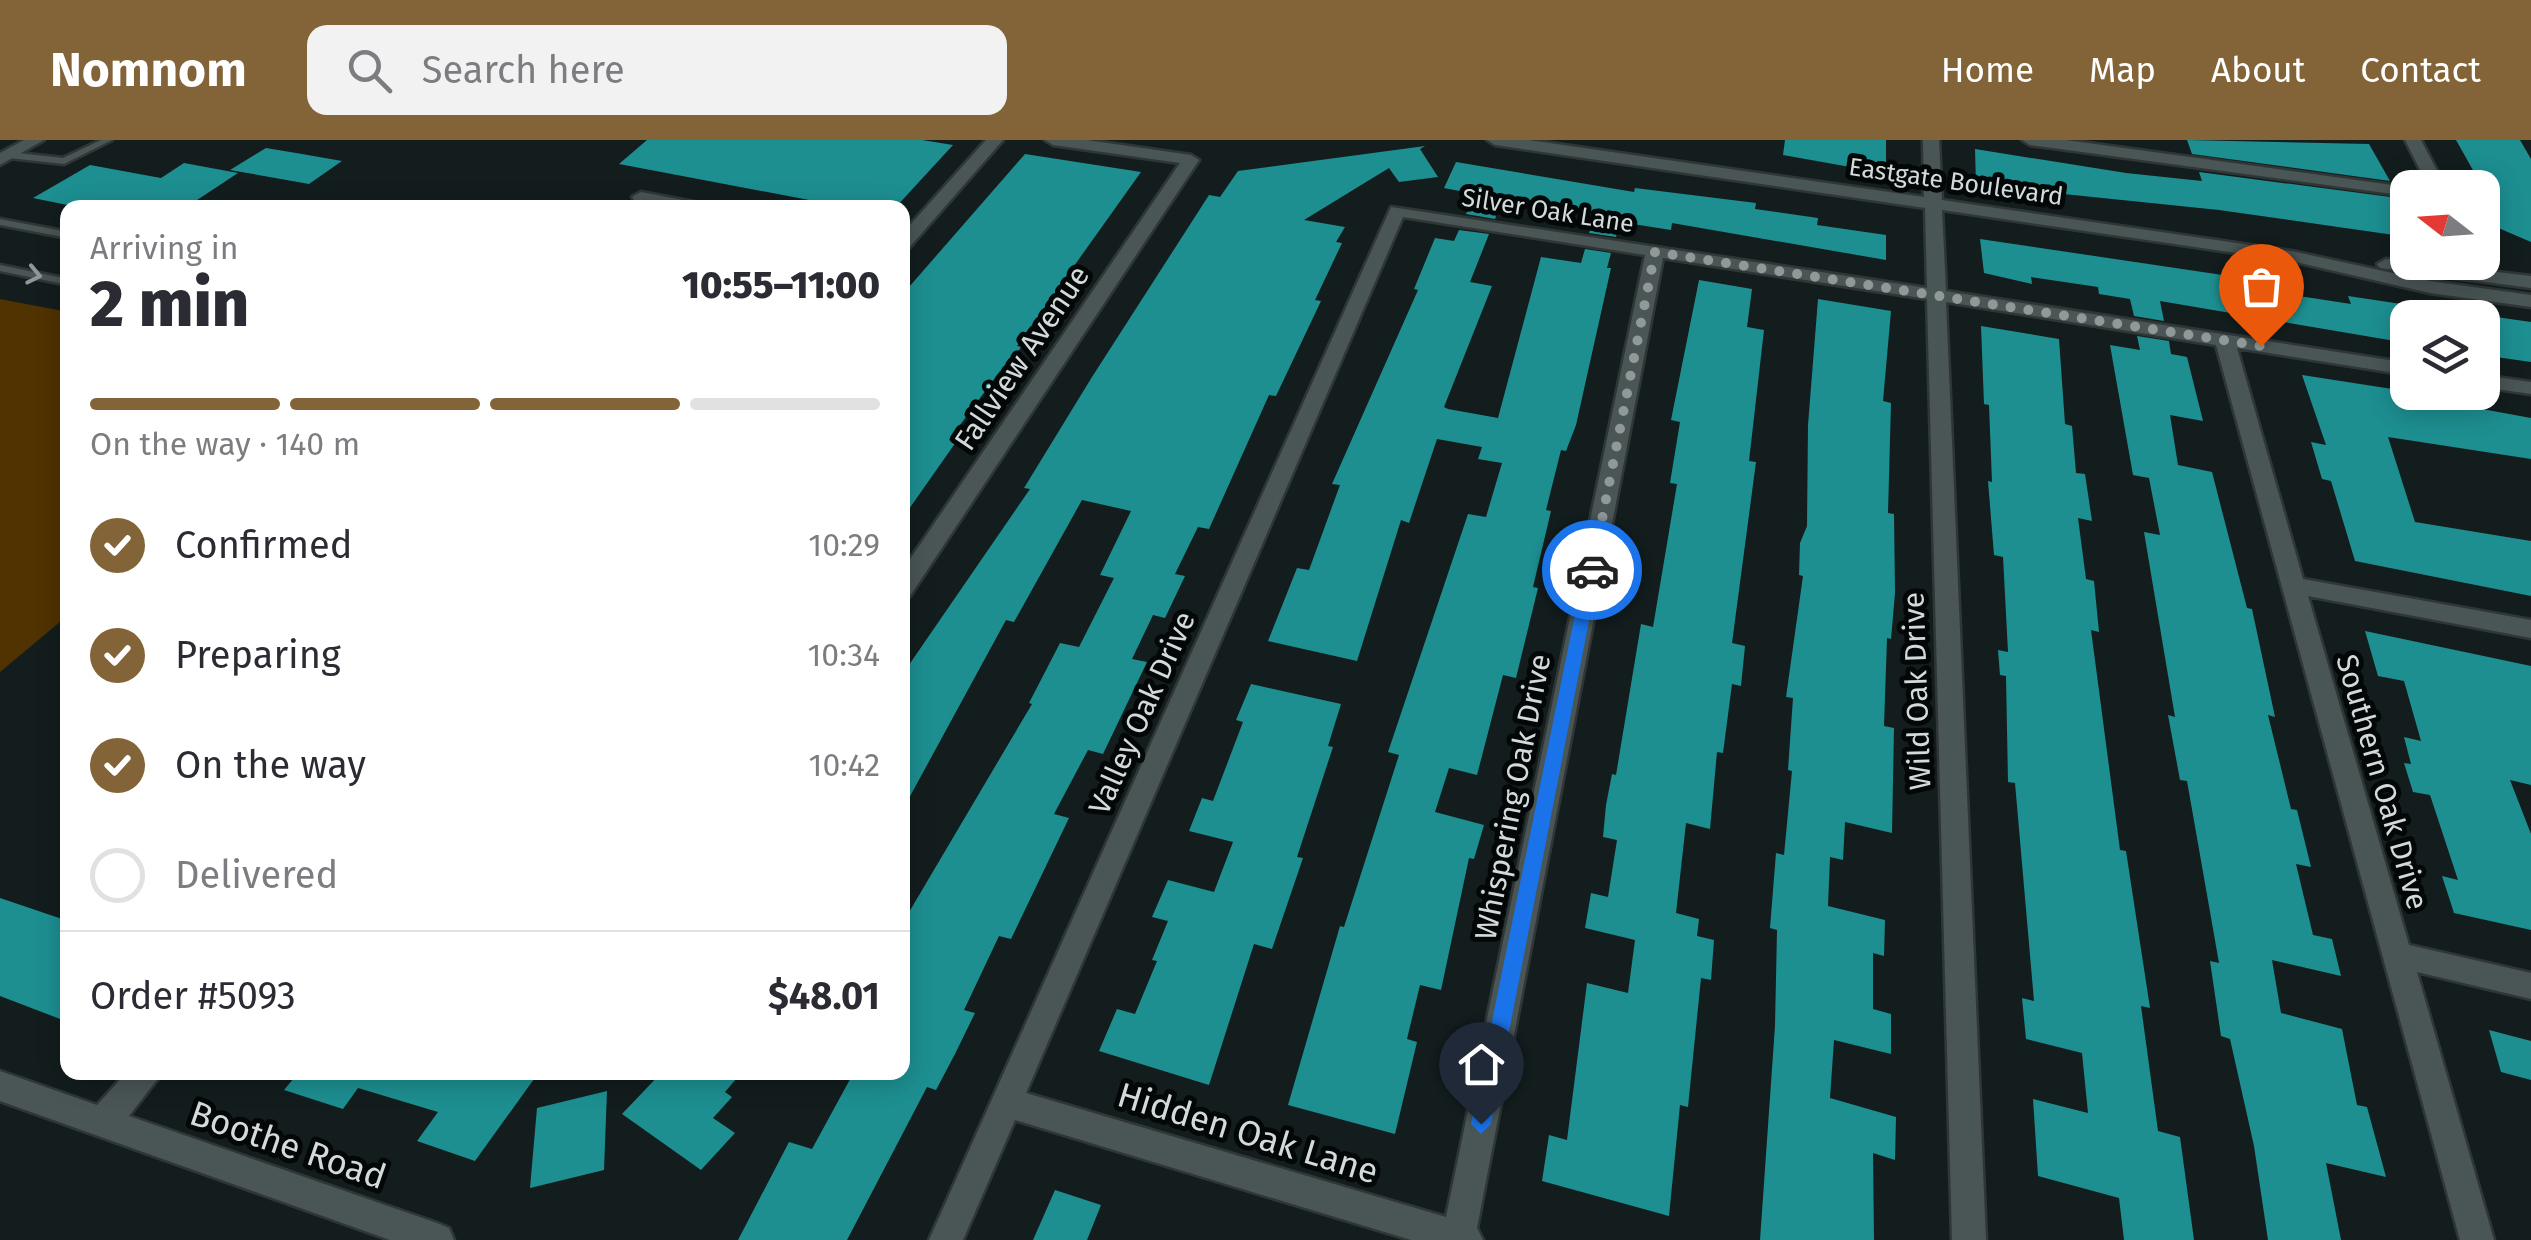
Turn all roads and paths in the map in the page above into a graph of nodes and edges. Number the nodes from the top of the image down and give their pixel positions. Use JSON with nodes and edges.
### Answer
{"nodes":[{"id":1,"x":36,"y":140,"type":"edge"},
{"id":2,"x":108,"y":140,"type":"edge"},
{"id":3,"x":996,"y":140,"type":"edge"},
{"id":4,"x":1053,"y":140,"type":"edge"},
{"id":5,"x":1496,"y":140,"type":"edge"},
{"id":6,"x":1930,"y":140,"type":"edge"},
{"id":7,"x":2030,"y":140,"type":"edge"},
{"id":8,"x":2413,"y":140,"type":"edge"},
{"id":9,"x":4,"y":157,"type":"edge"},
{"id":10,"x":2429,"y":170,"type":"edge"},
{"id":11,"x":2390,"y":188,"type":"edge"},
{"id":12,"x":640,"y":197,"type":"dead end"},
{"id":13,"x":656,"y":200,"type":"edge"},
{"id":14,"x":1932,"y":203,"type":"junction"},
{"id":15,"x":1397,"y":212,"type":"joint"},
{"id":16,"x":0,"y":222,"type":"edge"},
{"id":17,"x":60,"y":233,"type":"edge"},
{"id":18,"x":910,"y":236,"type":"edge"},
{"id":19,"x":1655,"y":252,"type":"junction"},
{"id":20,"x":2291,"y":256,"type":"junction"},
{"id":21,"x":0,"y":268,"type":"edge"},
{"id":22,"x":60,"y":280,"type":"edge"},
{"id":23,"x":2531,"y":282,"type":"edge"},
{"id":24,"x":1935,"y":296,"type":"junction"},
{"id":25,"x":2531,"y":301,"type":"edge"},
{"id":26,"x":2225,"y":340,"type":"junction"},
{"id":27,"x":2390,"y":366,"type":"edge"},
{"id":28,"x":2500,"y":384,"type":"edge"},
{"id":29,"x":2531,"y":388,"type":"edge"},
{"id":30,"x":910,"y":578,"type":"edge"},
{"id":31,"x":2294,"y":585,"type":"junction"},
{"id":32,"x":2531,"y":629,"type":"edge"},
{"id":33,"x":2397,"y":955,"type":"junction"},
{"id":34,"x":2531,"y":986,"type":"edge"},
{"id":35,"x":141,"y":1080,"type":"edge"},
{"id":36,"x":0,"y":1086,"type":"edge"},
{"id":37,"x":1006,"y":1102,"type":"junction"},
{"id":38,"x":103,"y":1122,"type":"junction"},
{"id":39,"x":1462,"y":1239,"type":"edge"},
{"id":40,"x":437,"y":1240,"type":"edge"},
{"id":41,"x":946,"y":1240,"type":"edge"},
{"id":42,"x":1969,"y":1240,"type":"edge"},
{"id":43,"x":2477,"y":1240,"type":"edge"}],
"edges":[{"from":1,"to":9,"type":"street"},
{"from":2,"to":9,"type":"lane"},
{"from":3,"to":18,"type":"street"},
{"from":4,"to":30,"type":"street","name":"Fallview Avenue"},
{"from":5,"to":14,"type":"street","name":"Eastgate Boulevard"},
{"from":6,"to":14,"type":"street","name":"Wild Oak Drive"},
{"from":7,"to":11,"type":"street"},
{"from":8,"to":10,"type":"street"},
{"from":12,"to":13,"type":"street"},
{"from":14,"to":20,"type":"street","name":"Eastgate Boulevard"},
{"from":14,"to":24,"type":"street","name":"Wild Oak Drive"},
{"from":15,"to":19,"type":"street","name":"Silver Oak Lane"},
{"from":15,"to":37,"type":"street","name":"Valley Oak Drive"},
{"from":16,"to":17,"type":"lane"},
{"from":19,"to":24,"type":"street","name":"Silver Oak Lane"},
{"from":19,"to":39,"type":"street","name":"Whispering Oak Drive"},
{"from":20,"to":23,"type":"street","name":"Eastgate Boulevard"},
{"from":20,"to":25,"type":"street","name":"Eastgate Boulevard"},
{"from":21,"to":22,"type":"lane","one_way":true},
{"from":24,"to":26,"type":"street","name":"Silver Oak Lane"},
{"from":24,"to":42,"type":"street","name":"Wild Oak Drive"},
{"from":26,"to":27,"type":"street","name":"Silver Oak Lane"},
{"from":26,"to":31,"type":"street","name":"Southern Oak Drive"},
{"from":28,"to":29,"type":"street"},
{"from":31,"to":32,"type":"street"},
{"from":31,"to":33,"type":"street","name":"Southern Oak Drive"},
{"from":33,"to":34,"type":"street"},
{"from":33,"to":43,"type":"street","name":"Southern Oak Drive"},
{"from":35,"to":38,"type":"street"},
{"from":36,"to":38,"type":"street","name":"Boothe Road"},
{"from":37,"to":39,"type":"street","name":"Hidden Oak Lane"},
{"from":37,"to":41,"type":"street","name":"Valley Oak Drive"},
{"from":38,"to":40,"type":"street","name":"Boothe Road"}]}
